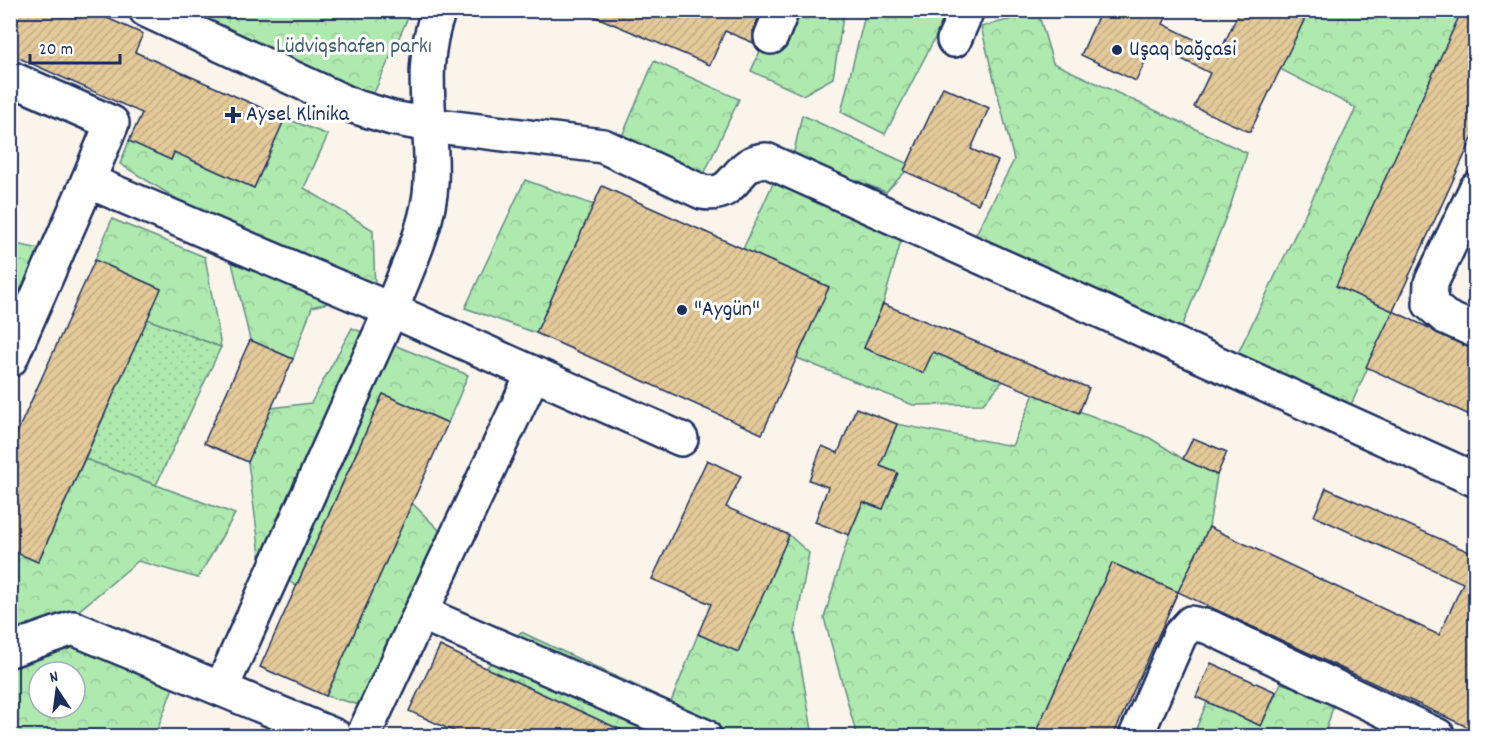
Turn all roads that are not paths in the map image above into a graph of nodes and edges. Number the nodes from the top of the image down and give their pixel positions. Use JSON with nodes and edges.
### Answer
{"nodes":[{"id":1,"x":146,"y":10,"type":"edge"},
{"id":2,"x":439,"y":10,"type":"edge"},
{"id":3,"x":967,"y":10,"type":"edge"},
{"id":4,"x":954,"y":40,"type":"dead end"},
{"id":5,"x":10,"y":78,"type":"edge"},
{"id":6,"x":430,"y":125,"type":"junction"},
{"id":7,"x":88,"y":181,"type":"junction"},
{"id":8,"x":1476,"y":189,"type":"edge"},
{"id":9,"x":391,"y":310,"type":"junction"},
{"id":10,"x":1476,"y":330,"type":"edge"},
{"id":11,"x":10,"y":360,"type":"edge"},
{"id":12,"x":532,"y":374,"type":"junction"},
{"id":13,"x":681,"y":440,"type":"dead end"},
{"id":14,"x":1476,"y":480,"type":"edge"},
{"id":15,"x":421,"y":613,"type":"junction"},
{"id":16,"x":10,"y":650,"type":"edge"},
{"id":17,"x":221,"y":689,"type":"junction"},
{"id":18,"x":335,"y":736,"type":"edge"},
{"id":19,"x":363,"y":736,"type":"edge"},
{"id":20,"x":704,"y":736,"type":"edge"},
{"id":21,"x":1136,"y":736,"type":"edge"},
{"id":22,"x":1438,"y":736,"type":"edge"}],
"edges":[{"from":1,"to":6,"type":"street"},
{"from":2,"to":6,"type":"street"},
{"from":3,"to":4,"type":"street"},
{"from":5,"to":7,"type":"street"},
{"from":6,"to":9,"type":"street"},
{"from":6,"to":14,"type":"street"},
{"from":7,"to":9,"type":"street"},
{"from":7,"to":11,"type":"street"},
{"from":8,"to":10,"type":"street"},
{"from":9,"to":12,"type":"street"},
{"from":9,"to":17,"type":"street"},
{"from":12,"to":13,"type":"street"},
{"from":12,"to":15,"type":"street"},
{"from":15,"to":19,"type":"street"},
{"from":15,"to":20,"type":"street"},
{"from":16,"to":17,"type":"street"},
{"from":17,"to":18,"type":"street"},
{"from":21,"to":22,"type":"street"}]}
